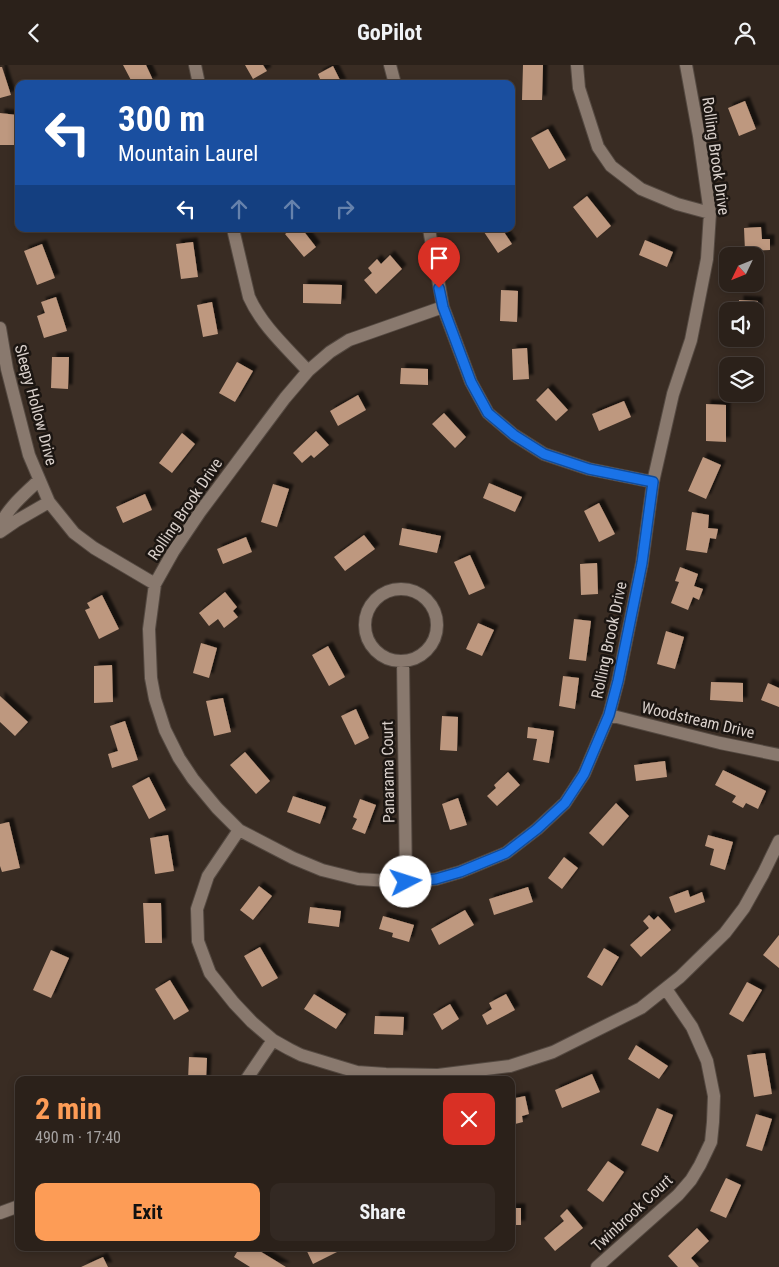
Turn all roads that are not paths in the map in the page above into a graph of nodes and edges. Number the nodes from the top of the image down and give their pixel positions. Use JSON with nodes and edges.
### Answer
{"nodes":[{"id":1,"x":195,"y":65,"type":"edge"},
{"id":2,"x":390,"y":65,"type":"edge"},
{"id":3,"x":577,"y":65,"type":"edge"},
{"id":4,"x":686,"y":65,"type":"edge"},
{"id":5,"x":199,"y":80,"type":"edge"},
{"id":6,"x":393,"y":80,"type":"edge"},
{"id":7,"x":710,"y":213,"type":"junction"},
{"id":8,"x":234,"y":232,"type":"edge"},
{"id":9,"x":429,"y":232,"type":"edge"},
{"id":10,"x":443,"y":307,"type":"junction"},
{"id":11,"x":0,"y":328,"type":"edge"},
{"id":12,"x":308,"y":371,"type":"junction"},
{"id":13,"x":39,"y":480,"type":"junction"},
{"id":14,"x":653,"y":482,"type":"junction"},
{"id":15,"x":49,"y":503,"type":"junction"},
{"id":16,"x":0,"y":526,"type":"edge"},
{"id":17,"x":0,"y":533,"type":"edge"},
{"id":18,"x":155,"y":584,"type":"junction"},
{"id":19,"x":402,"y":661,"type":"junction"},
{"id":20,"x":609,"y":715,"type":"junction"},
{"id":21,"x":779,"y":755,"type":"edge"},
{"id":22,"x":239,"y":830,"type":"junction"},
{"id":23,"x":779,"y":841,"type":"edge"},
{"id":24,"x":406,"y":882,"type":"junction"},
{"id":25,"x":666,"y":989,"type":"junction"},
{"id":26,"x":273,"y":1040,"type":"junction"},
{"id":27,"x":249,"y":1076,"type":"edge"},
{"id":28,"x":356,"y":1076,"type":"edge"},
{"id":29,"x":15,"y":1207,"type":"edge"},
{"id":30,"x":0,"y":1213,"type":"edge"},
{"id":31,"x":596,"y":1267,"type":"edge"}],
"edges":[{"from":1,"to":5,"type":"street"},
{"from":2,"to":6,"type":"street"},
{"from":3,"to":7,"type":"street"},
{"from":4,"to":7,"type":"street","name":"Rolling Brook Drive"},
{"from":7,"to":14,"type":"street","name":"Rolling Brook Drive"},
{"from":8,"to":12,"type":"street"},
{"from":9,"to":10,"type":"street"},
{"from":10,"to":12,"type":"street","name":"Rolling Brook Drive"},
{"from":10,"to":14,"type":"street"},
{"from":11,"to":13,"type":"street","name":"Sleepy Hollow Drive"},
{"from":12,"to":18,"type":"street","name":"Rolling Brook Drive"},
{"from":13,"to":15,"type":"street","name":"Sleepy Hollow Drive"},
{"from":13,"to":16,"type":"street"},
{"from":14,"to":20,"type":"street","name":"Rolling Brook Drive"},
{"from":15,"to":17,"type":"street"},
{"from":15,"to":18,"type":"street","name":"Sleepy Hollow Drive"},
{"from":18,"to":22,"type":"street","name":"Rolling Brook Drive"},
{"from":19,"to":19,"type":"street"},
{"from":19,"to":24,"type":"street","name":"Panarama Court"},
{"from":20,"to":21,"type":"street","name":"Woodstream Drive"},
{"from":20,"to":24,"type":"street","name":"Rolling Brook Drive"},
{"from":22,"to":24,"type":"street","name":"Rolling Brook Drive"},
{"from":22,"to":26,"type":"street"},
{"from":23,"to":25,"type":"street"},
{"from":25,"to":28,"type":"street"},
{"from":25,"to":31,"type":"street","name":"Twinbrook Court"},
{"from":26,"to":27,"type":"street"},
{"from":26,"to":28,"type":"street"},
{"from":29,"to":30,"type":"street"}]}
